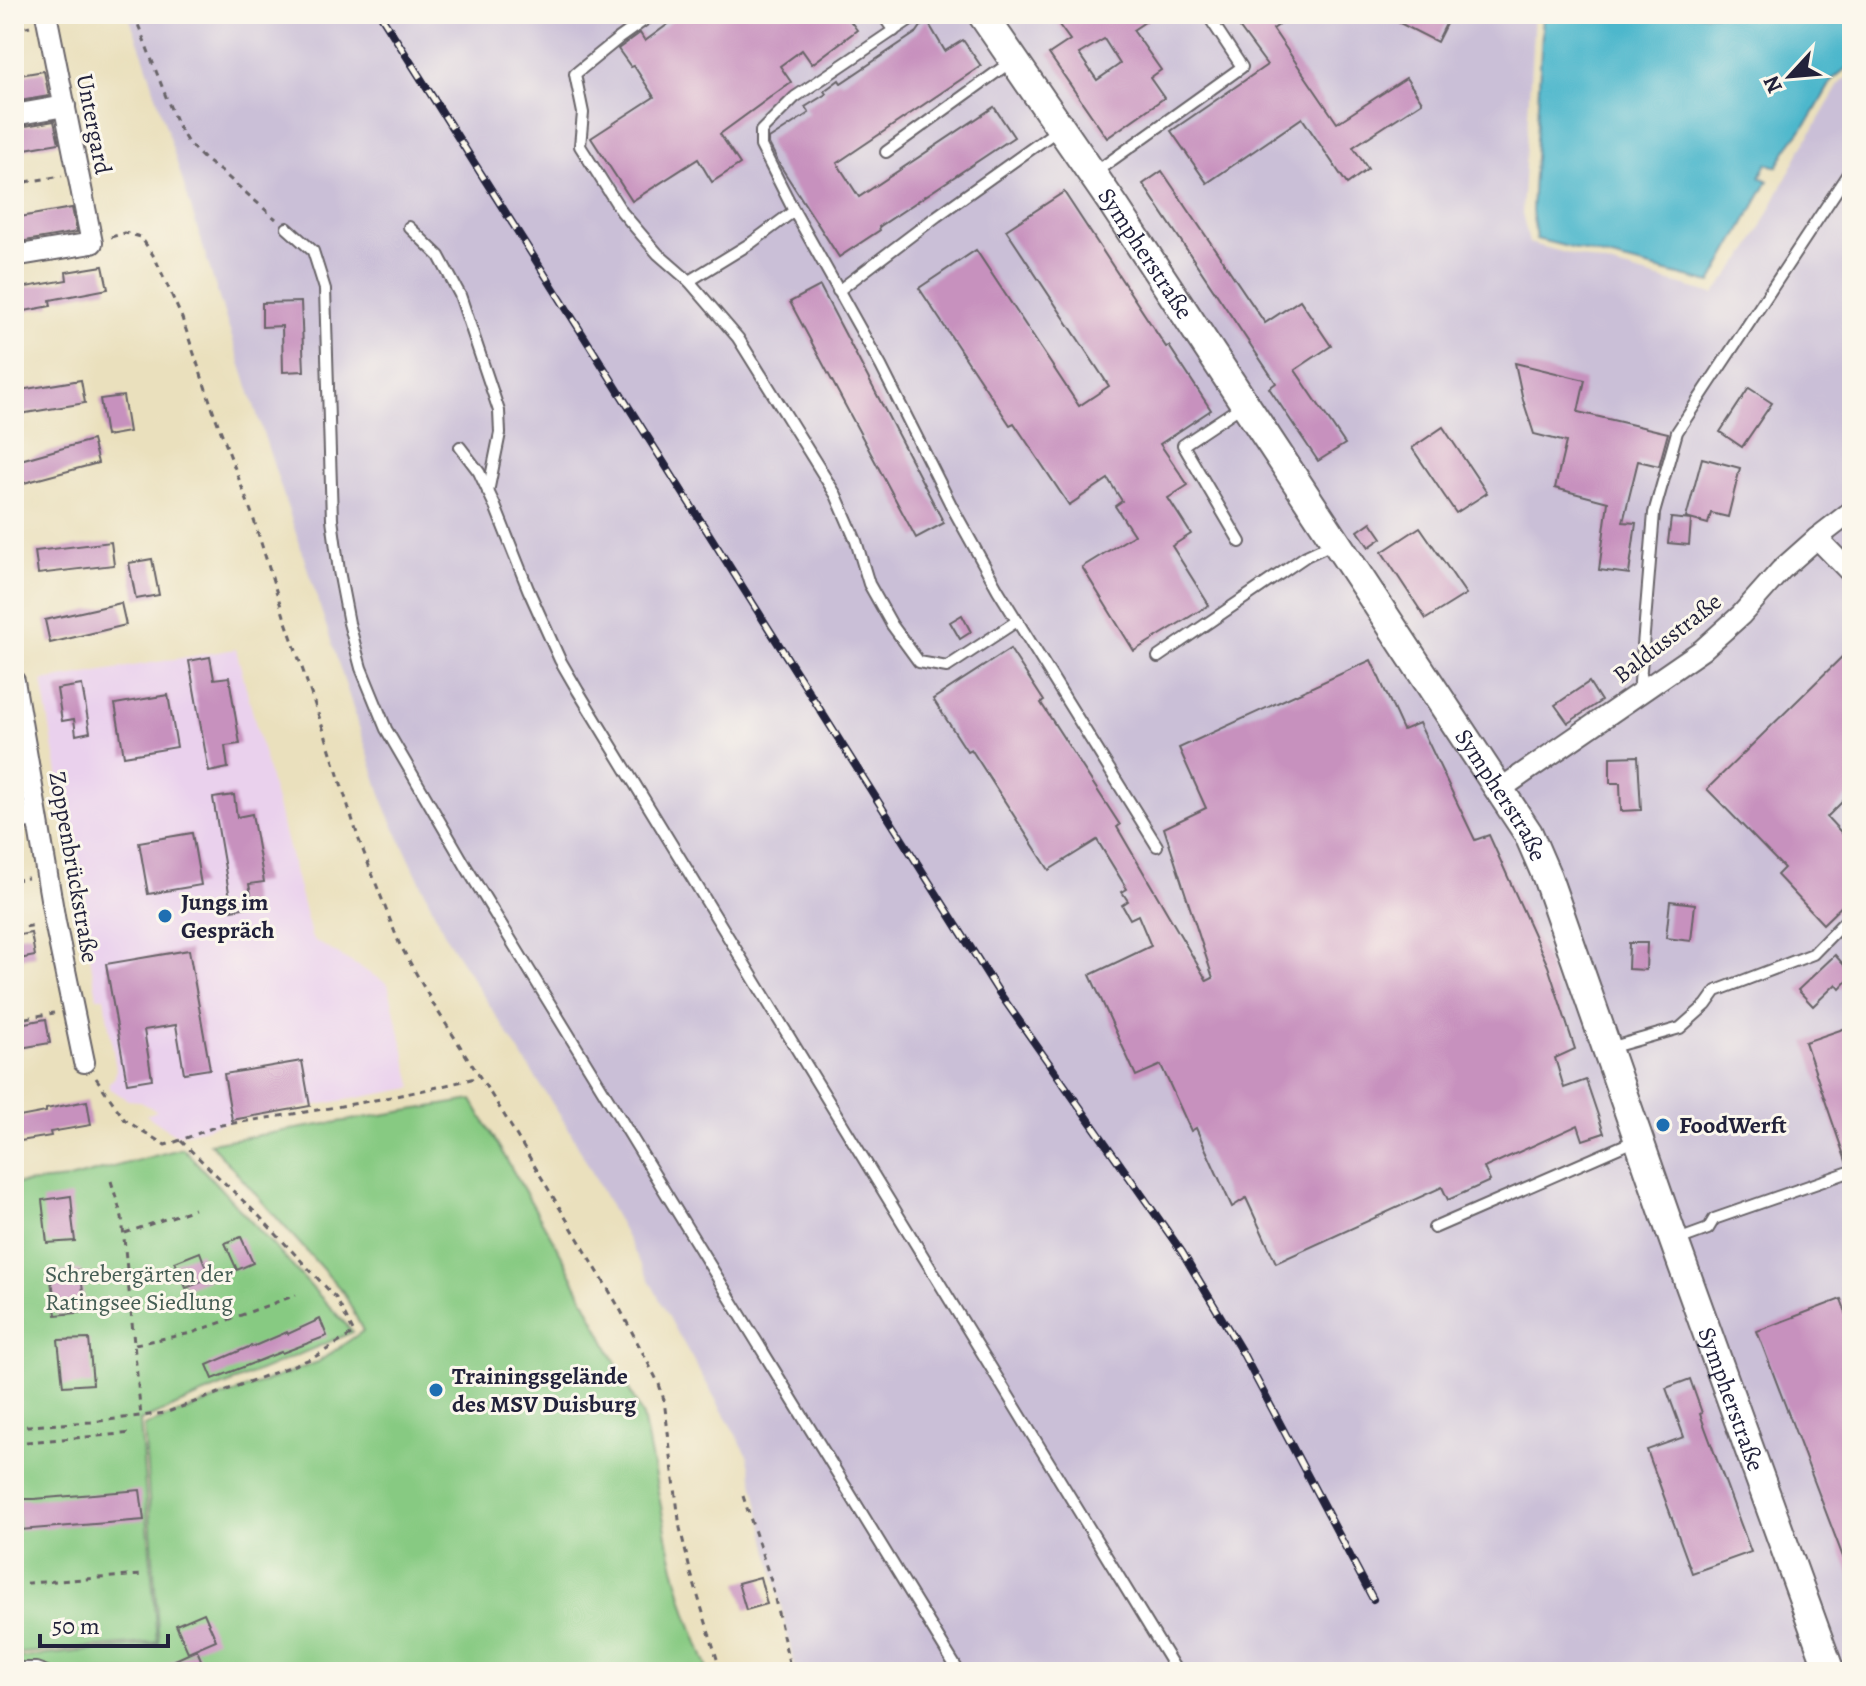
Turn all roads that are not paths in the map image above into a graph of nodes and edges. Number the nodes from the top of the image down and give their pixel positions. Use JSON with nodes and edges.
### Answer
{"nodes":[{"id":1,"x":46,"y":14,"type":"edge"},
{"id":2,"x":653,"y":14,"type":"edge"},
{"id":3,"x":882,"y":14,"type":"edge"},
{"id":4,"x":918,"y":14,"type":"edge"},
{"id":5,"x":982,"y":14,"type":"edge"},
{"id":6,"x":1207,"y":14,"type":"edge"},
{"id":7,"x":894,"y":31,"type":"junction"},
{"id":8,"x":1014,"y":60,"type":"junction"},
{"id":9,"x":65,"y":106,"type":"junction"},
{"id":10,"x":14,"y":115,"type":"edge"},
{"id":11,"x":1060,"y":128,"type":"junction"},
{"id":12,"x":886,"y":152,"type":"dead end"},
{"id":13,"x":1849,"y":172,"type":"dead end"},
{"id":14,"x":1092,"y":174,"type":"junction"},
{"id":15,"x":794,"y":211,"type":"junction"},
{"id":16,"x":409,"y":227,"type":"dead end"},
{"id":17,"x":287,"y":228,"type":"road end"},
{"id":18,"x":14,"y":256,"type":"edge"},
{"id":19,"x":689,"y":281,"type":"junction"},
{"id":20,"x":838,"y":291,"type":"junction"},
{"id":21,"x":1245,"y":404,"type":"junction"},
{"id":22,"x":460,"y":447,"type":"dead end"},
{"id":23,"x":488,"y":492,"type":"junction"},
{"id":24,"x":1852,"y":511,"type":"edge"},
{"id":25,"x":1817,"y":538,"type":"junction"},
{"id":26,"x":1240,"y":542,"type":"dead end"},
{"id":27,"x":1336,"y":542,"type":"junction"},
{"id":28,"x":1852,"y":574,"type":"edge"},
{"id":29,"x":1017,"y":621,"type":"junction"},
{"id":30,"x":1158,"y":657,"type":"dead end"},
{"id":31,"x":14,"y":681,"type":"edge"},
{"id":32,"x":1639,"y":694,"type":"junction"},
{"id":33,"x":1499,"y":790,"type":"junction"},
{"id":34,"x":36,"y":816,"type":"junction"},
{"id":35,"x":14,"y":819,"type":"edge"},
{"id":36,"x":1157,"y":846,"type":"dead end"},
{"id":37,"x":1852,"y":914,"type":"edge"},
{"id":38,"x":1607,"y":1049,"type":"junction"},
{"id":39,"x":84,"y":1062,"type":"road end"},
{"id":40,"x":1638,"y":1139,"type":"junction"},
{"id":41,"x":1852,"y":1171,"type":"edge"},
{"id":42,"x":1434,"y":1228,"type":"dead end"},
{"id":43,"x":1674,"y":1241,"type":"junction"},
{"id":44,"x":14,"y":1668,"type":"edge"},
{"id":45,"x":47,"y":1672,"type":"edge"},
{"id":46,"x":959,"y":1672,"type":"edge"},
{"id":47,"x":1177,"y":1672,"type":"edge"},
{"id":48,"x":1830,"y":1672,"type":"edge"}],
"edges":[{"from":1,"to":9,"type":"street","name":"Untergard"},
{"from":2,"to":19,"type":"lane"},
{"from":3,"to":7,"type":"lane"},
{"from":4,"to":7,"type":"lane"},
{"from":5,"to":8,"type":"street","name":"Sympherstraße"},
{"from":6,"to":14,"type":"lane"},
{"from":7,"to":15,"type":"lane"},
{"from":8,"to":11,"type":"street","name":"Sympherstraße"},
{"from":8,"to":12,"type":"lane"},
{"from":9,"to":10,"type":"street"},
{"from":9,"to":18,"type":"street","name":"Untergard"},
{"from":11,"to":14,"type":"street","name":"Sympherstraße"},
{"from":11,"to":20,"type":"lane"},
{"from":13,"to":32,"type":"lane"},
{"from":14,"to":21,"type":"street","name":"Sympherstraße"},
{"from":15,"to":19,"type":"lane"},
{"from":15,"to":20,"type":"lane"},
{"from":16,"to":23,"type":"lane"},
{"from":17,"to":46,"type":"lane"},
{"from":19,"to":29,"type":"lane"},
{"from":20,"to":29,"type":"lane"},
{"from":21,"to":26,"type":"lane"},
{"from":21,"to":27,"type":"street","name":"Sympherstraße"},
{"from":22,"to":23,"type":"lane"},
{"from":23,"to":47,"type":"lane"},
{"from":24,"to":25,"type":"street","name":"Baldusstraße"},
{"from":25,"to":28,"type":"street"},
{"from":25,"to":32,"type":"street","name":"Baldusstraße"},
{"from":27,"to":30,"type":"lane"},
{"from":27,"to":33,"type":"street","name":"Sympherstraße"},
{"from":29,"to":36,"type":"lane"},
{"from":31,"to":34,"type":"street","name":"Zoppenbrückstraße"},
{"from":32,"to":33,"type":"street","name":"Baldusstraße"},
{"from":33,"to":38,"type":"street","name":"Sympherstraße"},
{"from":34,"to":35,"type":"street"},
{"from":34,"to":39,"type":"street","name":"Zoppenbrückstraße"},
{"from":37,"to":38,"type":"lane"},
{"from":38,"to":40,"type":"street","name":"Sympherstraße"},
{"from":40,"to":42,"type":"lane"},
{"from":40,"to":43,"type":"street","name":"Sympherstraße"},
{"from":41,"to":43,"type":"lane"},
{"from":43,"to":48,"type":"street","name":"Sympherstraße"},
{"from":44,"to":45,"type":"lane"}]}
